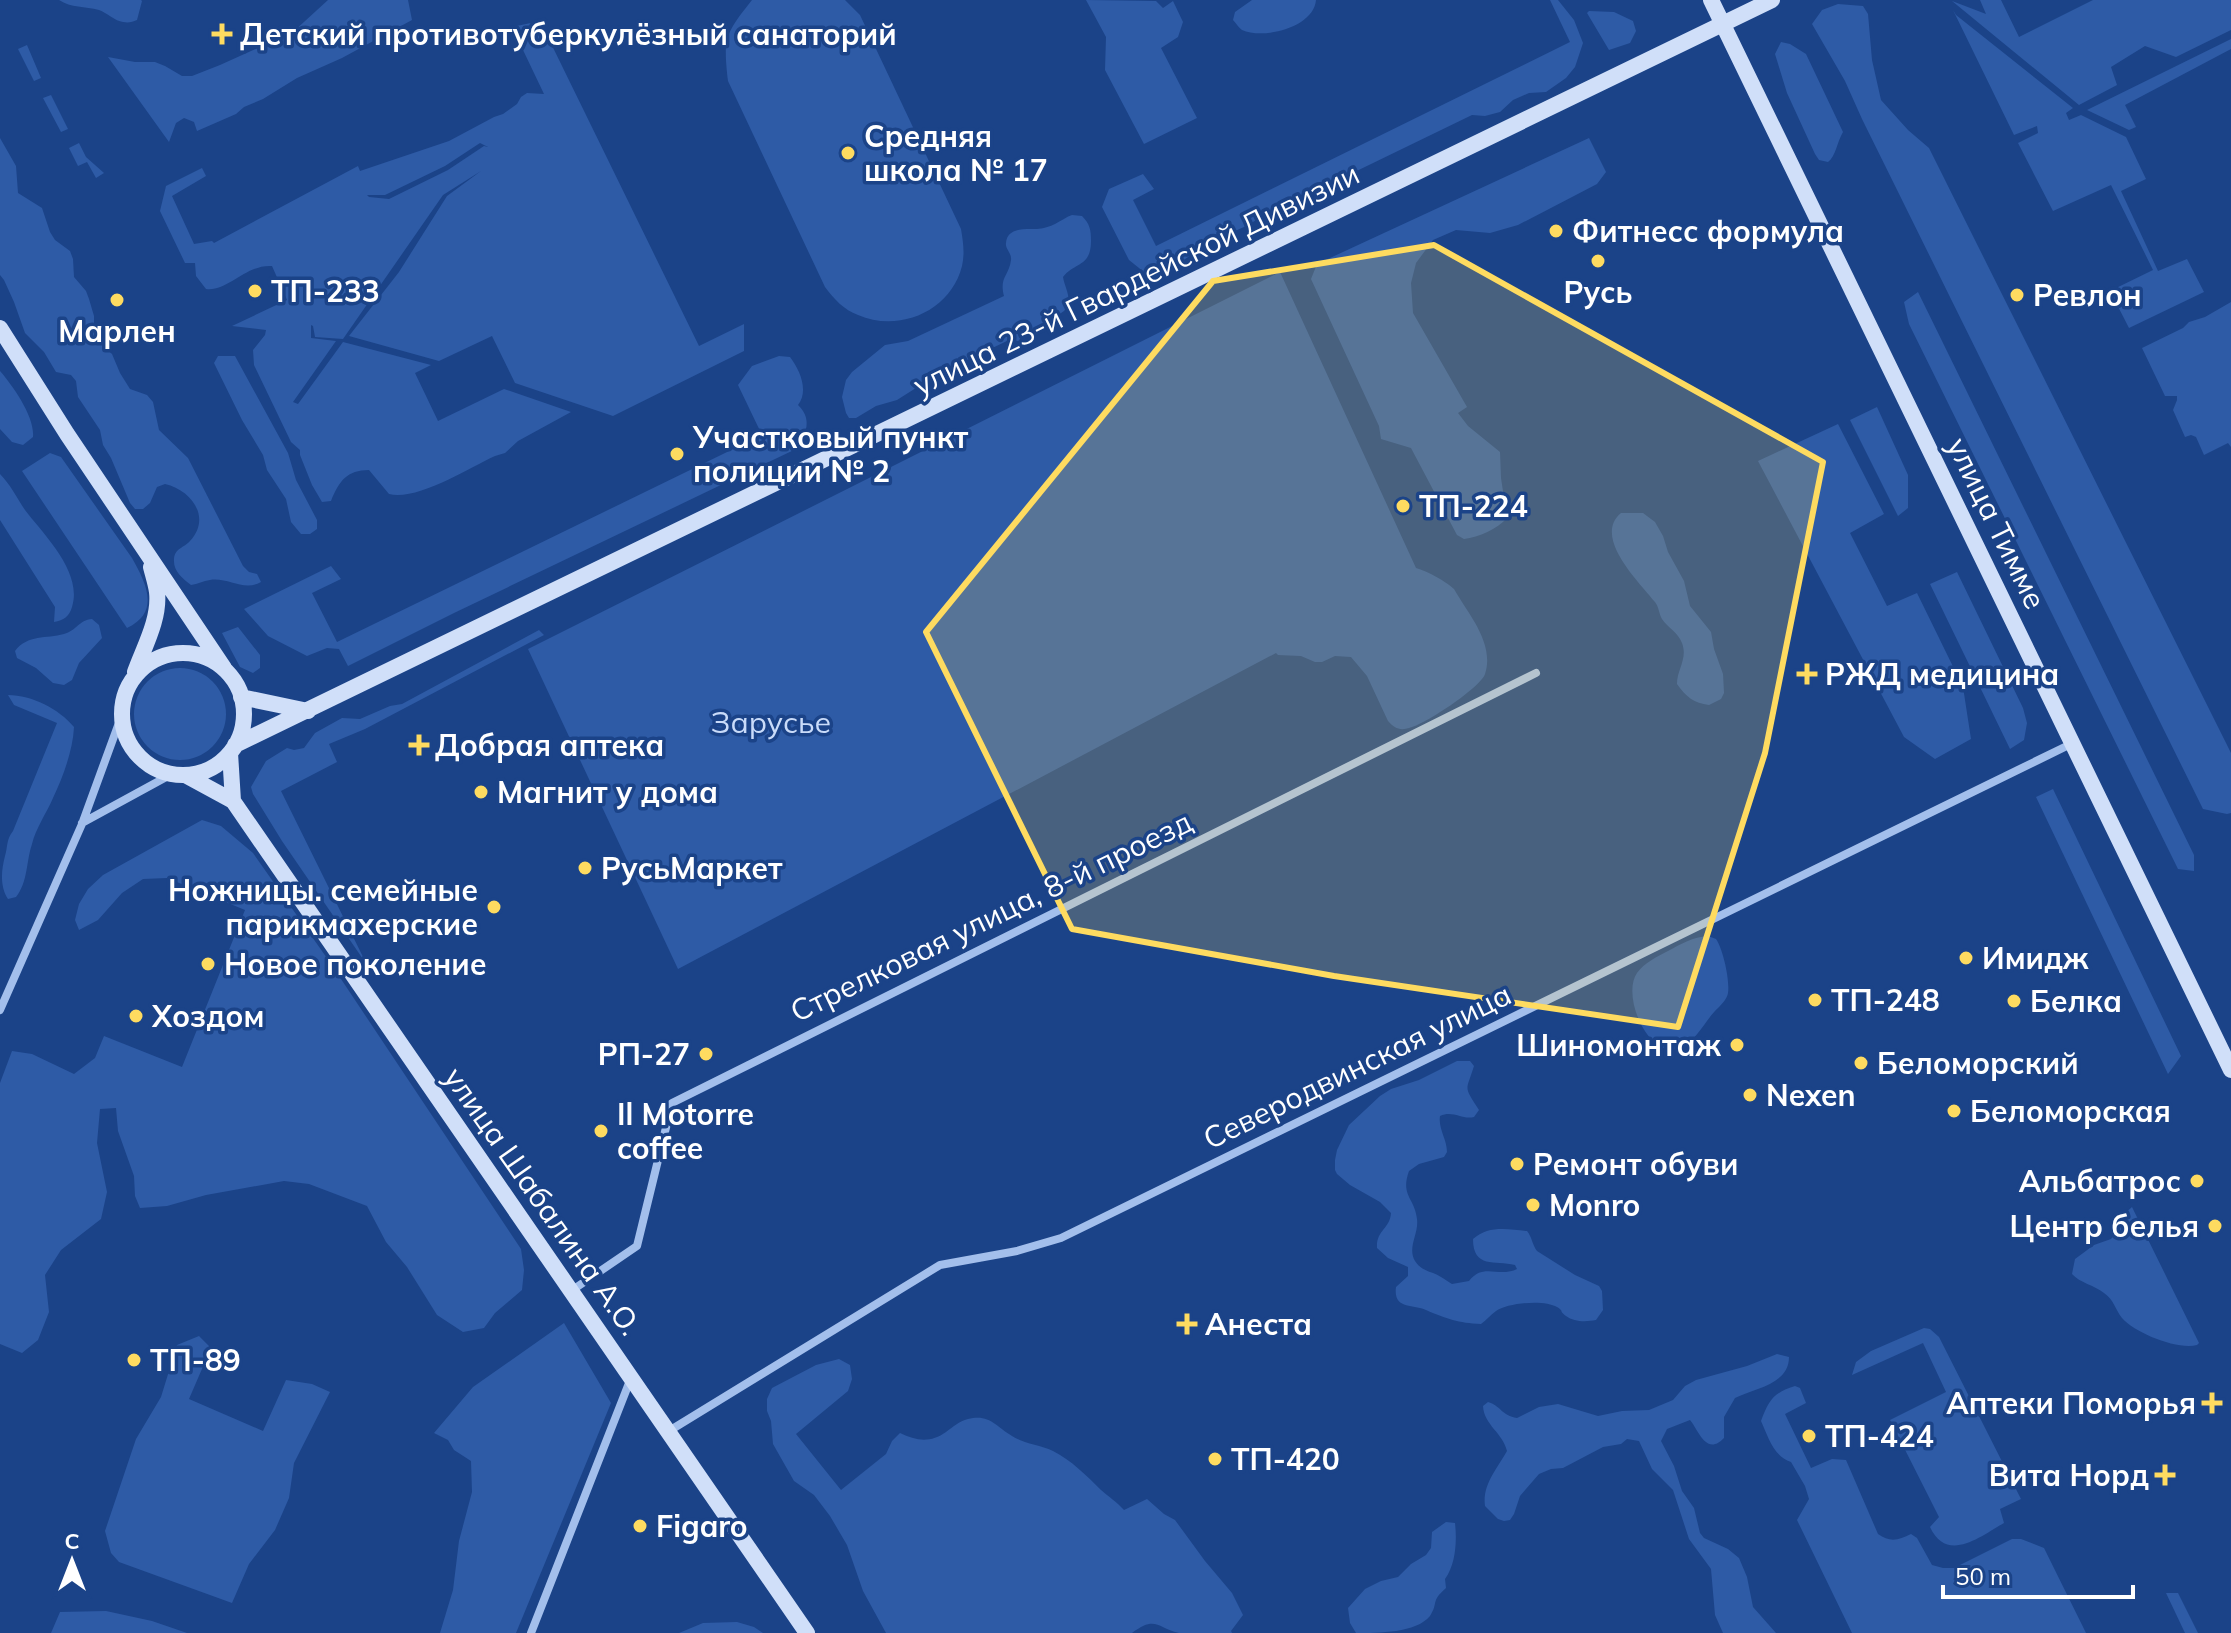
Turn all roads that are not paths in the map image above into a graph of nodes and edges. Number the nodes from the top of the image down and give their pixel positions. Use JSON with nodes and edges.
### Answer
{"nodes":[{"id":1,"x":1711,"y":0,"type":"edge"},
{"id":2,"x":1772,"y":0,"type":"edge"},
{"id":3,"x":1723,"y":25,"type":"junction"},
{"id":4,"x":0,"y":328,"type":"edge"},
{"id":5,"x":149,"y":558,"type":"junction"},
{"id":6,"x":224,"y":668,"type":"junction"},
{"id":7,"x":1536,"y":673,"type":"dead end"},
{"id":8,"x":134,"y":675,"type":"junction"},
{"id":9,"x":241,"y":697,"type":"junction"},
{"id":10,"x":308,"y":711,"type":"junction"},
{"id":11,"x":120,"y":720,"type":"junction"},
{"id":12,"x":2071,"y":744,"type":"junction"},
{"id":13,"x":232,"y":749,"type":"junction"},
{"id":14,"x":179,"y":775,"type":"junction"},
{"id":15,"x":233,"y":801,"type":"junction"},
{"id":16,"x":82,"y":824,"type":"junction"},
{"id":17,"x":0,"y":1010,"type":"edge"},
{"id":18,"x":2231,"y":1070,"type":"edge"},
{"id":19,"x":571,"y":1291,"type":"junction"},
{"id":20,"x":631,"y":1378,"type":"junction"},
{"id":21,"x":669,"y":1431,"type":"junction"},
{"id":22,"x":531,"y":1633,"type":"edge"},
{"id":23,"x":807,"y":1633,"type":"edge"}],
"edges":[{"from":1,"to":3,"type":"street","name":"улица Тимме"},
{"from":2,"to":3,"type":"street","name":"улица 23-й Гвардейской Дивизии"},
{"from":3,"to":10,"type":"street","name":"улица 23-й Гвардейской Дивизии"},
{"from":3,"to":12,"type":"street","name":"улица Тимме"},
{"from":4,"to":5,"type":"street"},
{"from":5,"to":6,"type":"street"},
{"from":5,"to":8,"type":"street"},
{"from":6,"to":8,"type":"street"},
{"from":6,"to":9,"type":"street"},
{"from":7,"to":19,"type":"street","name":"Стрелковая улица, 8-й проезд"},
{"from":8,"to":11,"type":"street"},
{"from":9,"to":10,"type":"street"},
{"from":9,"to":13,"type":"street"},
{"from":10,"to":13,"type":"street","name":"улица 23-й Гвардейской Дивизии"},
{"from":11,"to":14,"type":"street"},
{"from":11,"to":16,"type":"street"},
{"from":12,"to":18,"type":"street","name":"улица Тимме"},
{"from":12,"to":21,"type":"street","name":"Северодвинская улица"},
{"from":13,"to":14,"type":"street"},
{"from":13,"to":15,"type":"street"},
{"from":14,"to":15,"type":"street"},
{"from":14,"to":16,"type":"street"},
{"from":15,"to":19,"type":"street","name":"улица Шабалина А.О."},
{"from":16,"to":17,"type":"street"},
{"from":19,"to":20,"type":"street","name":"улица Шабалина А.О."},
{"from":20,"to":21,"type":"street","name":"улица Шабалина А.О."},
{"from":20,"to":22,"type":"street"},
{"from":21,"to":23,"type":"street","name":"улица Шабалина А.О."}]}
